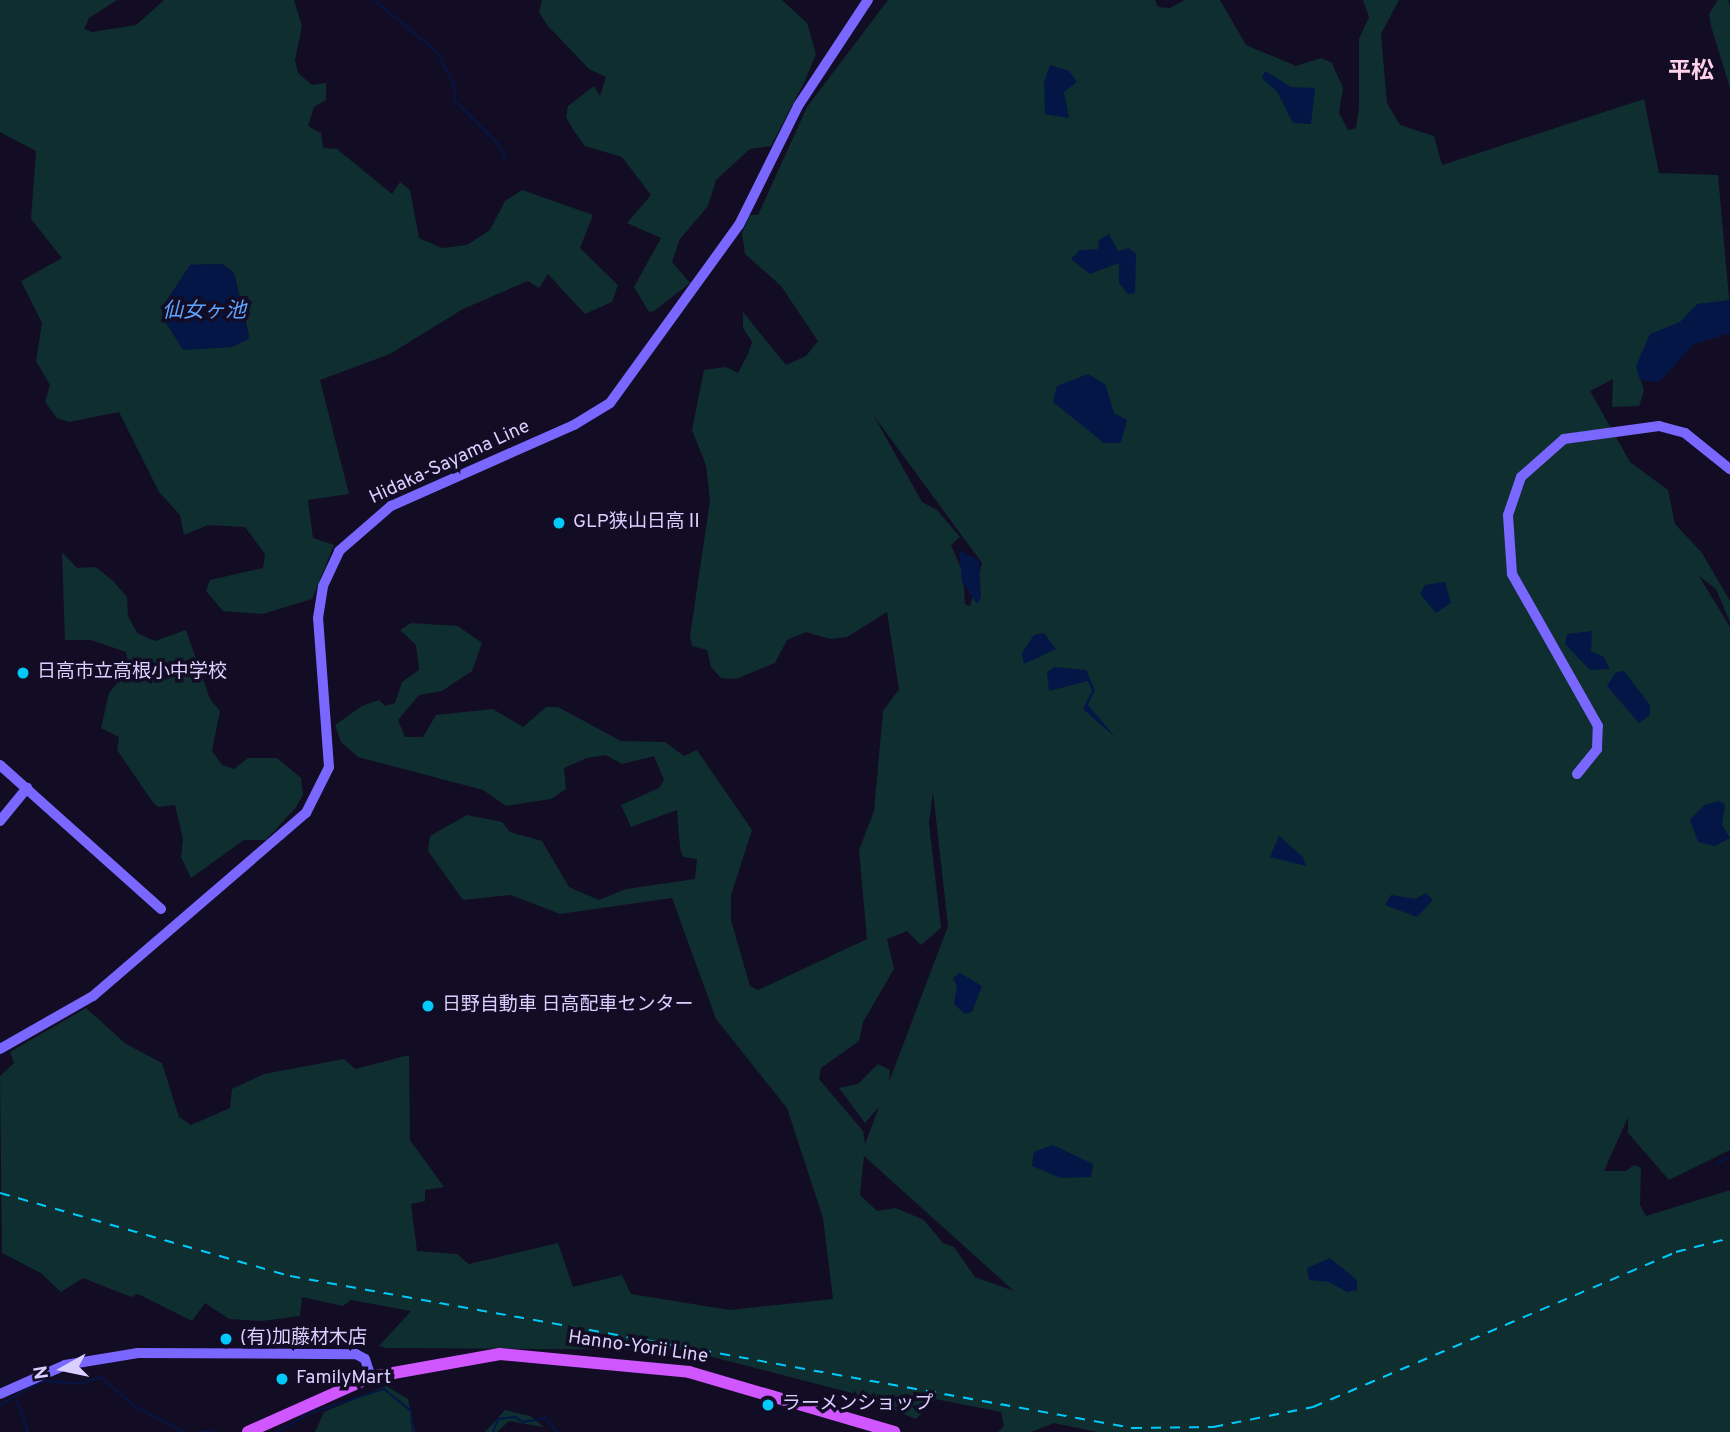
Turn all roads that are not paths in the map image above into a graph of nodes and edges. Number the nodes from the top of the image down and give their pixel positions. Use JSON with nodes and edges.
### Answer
{"nodes":[{"id":1,"x":868,"y":0,"type":"edge"},
{"id":2,"x":1730,"y":469,"type":"edge"},
{"id":3,"x":0,"y":765,"type":"edge"},
{"id":4,"x":1577,"y":774,"type":"dead end"},
{"id":5,"x":27,"y":788,"type":"junction"},
{"id":6,"x":0,"y":821,"type":"edge"},
{"id":7,"x":161,"y":909,"type":"dead end"},
{"id":8,"x":0,"y":1049,"type":"edge"},
{"id":9,"x":372,"y":1377,"type":"junction"},
{"id":10,"x":0,"y":1394,"type":"edge"},
{"id":11,"x":248,"y":1432,"type":"edge"},
{"id":12,"x":894,"y":1432,"type":"edge"}],
"edges":[{"from":1,"to":8,"type":"main road"},
{"from":2,"to":4,"type":"main road"},
{"from":3,"to":5,"type":"main road"},
{"from":5,"to":6,"type":"main road"},
{"from":5,"to":7,"type":"main road"},
{"from":9,"to":10,"type":"main road"},
{"from":9,"to":11,"type":"main road","name":"Hanno-Yorii Line"},
{"from":9,"to":12,"type":"main road","name":"Hanno-Yorii Line"}]}
